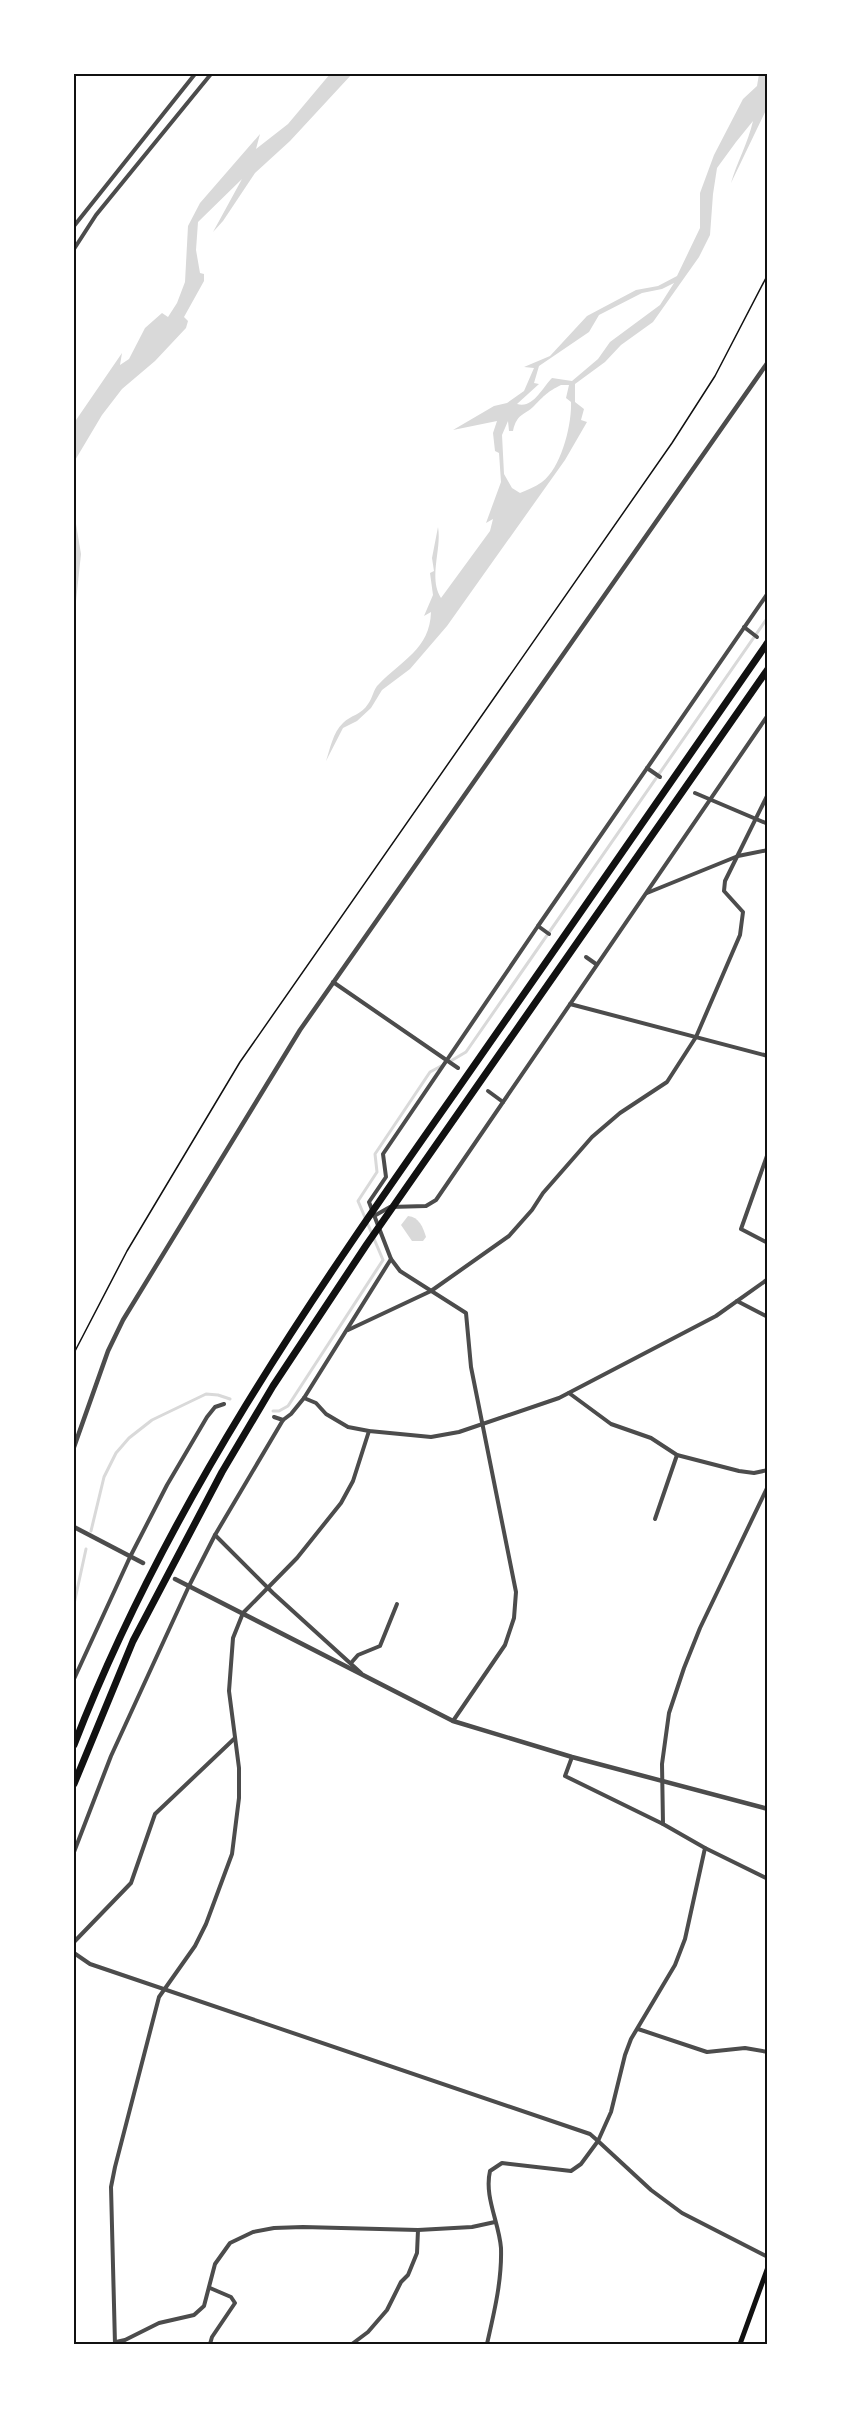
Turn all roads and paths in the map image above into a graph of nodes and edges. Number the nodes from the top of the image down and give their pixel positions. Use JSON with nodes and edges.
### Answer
{"nodes":[{"id":1,"x":195,"y":74,"type":"edge"},
{"id":2,"x":211,"y":74,"type":"edge"},
{"id":3,"x":74,"y":226,"type":"edge"},
{"id":4,"x":74,"y":249,"type":"edge"},
{"id":5,"x":768,"y":274,"type":"edge"},
{"id":6,"x":768,"y":362,"type":"edge"},
{"id":7,"x":768,"y":593,"type":"edge"},
{"id":8,"x":744,"y":627,"type":"junction"},
{"id":9,"x":757,"y":637,"type":"dead end"},
{"id":10,"x":768,"y":642,"type":"edge"},
{"id":11,"x":768,"y":669,"type":"edge"},
{"id":12,"x":768,"y":716,"type":"edge"},
{"id":13,"x":647,"y":768,"type":"junction"},
{"id":14,"x":660,"y":777,"type":"dead end"},
{"id":15,"x":695,"y":793,"type":"dead end"},
{"id":16,"x":768,"y":794,"type":"edge"},
{"id":17,"x":710,"y":799,"type":"junction"},
{"id":18,"x":756,"y":819,"type":"junction"},
{"id":19,"x":768,"y":824,"type":"edge"},
{"id":20,"x":768,"y":850,"type":"edge"},
{"id":21,"x":738,"y":856,"type":"junction"},
{"id":22,"x":646,"y":893,"type":"junction"},
{"id":23,"x":538,"y":926,"type":"junction"},
{"id":24,"x":549,"y":934,"type":"dead end"},
{"id":25,"x":586,"y":957,"type":"dead end"},
{"id":26,"x":596,"y":964,"type":"junction"},
{"id":27,"x":333,"y":982,"type":"junction"},
{"id":28,"x":570,"y":1004,"type":"junction"},
{"id":29,"x":696,"y":1037,"type":"junction"},
{"id":30,"x":768,"y":1056,"type":"edge"},
{"id":31,"x":446,"y":1060,"type":"junction"},
{"id":32,"x":458,"y":1068,"type":"dead end"},
{"id":33,"x":488,"y":1091,"type":"dead end"},
{"id":34,"x":503,"y":1101,"type":"junction"},
{"id":35,"x":768,"y":1153,"type":"edge"},
{"id":36,"x":374,"y":1216,"type":"junction"},
{"id":37,"x":768,"y":1243,"type":"edge"},
{"id":38,"x":391,"y":1259,"type":"junction"},
{"id":39,"x":768,"y":1279,"type":"edge"},
{"id":40,"x":431,"y":1291,"type":"junction"},
{"id":41,"x":737,"y":1301,"type":"junction"},
{"id":42,"x":768,"y":1317,"type":"edge"},
{"id":43,"x":346,"y":1331,"type":"junction"},
{"id":44,"x":74,"y":1353,"type":"edge"},
{"id":45,"x":570,"y":1393,"type":"junction"},
{"id":46,"x":304,"y":1398,"type":"junction"},
{"id":47,"x":224,"y":1404,"type":"dead end"},
{"id":48,"x":274,"y":1417,"type":"dead end"},
{"id":49,"x":282,"y":1420,"type":"junction"},
{"id":50,"x":484,"y":1425,"type":"junction"},
{"id":51,"x":369,"y":1431,"type":"junction"},
{"id":52,"x":74,"y":1447,"type":"edge"},
{"id":53,"x":677,"y":1455,"type":"junction"},
{"id":54,"x":768,"y":1470,"type":"edge"},
{"id":55,"x":768,"y":1486,"type":"edge"},
{"id":56,"x":655,"y":1519,"type":"dead end"},
{"id":57,"x":74,"y":1527,"type":"edge"},
{"id":58,"x":215,"y":1535,"type":"junction"},
{"id":59,"x":130,"y":1557,"type":"junction"},
{"id":60,"x":143,"y":1563,"type":"dead end"},
{"id":61,"x":175,"y":1579,"type":"dead end"},
{"id":62,"x":189,"y":1586,"type":"junction"},
{"id":63,"x":267,"y":1587,"type":"junction"},
{"id":64,"x":397,"y":1604,"type":"dead end"},
{"id":65,"x":243,"y":1613,"type":"junction"},
{"id":66,"x":351,"y":1662,"type":"junction"},
{"id":67,"x":363,"y":1675,"type":"junction"},
{"id":68,"x":74,"y":1679,"type":"edge"},
{"id":69,"x":453,"y":1721,"type":"junction"},
{"id":70,"x":236,"y":1737,"type":"junction"},
{"id":71,"x":74,"y":1745,"type":"edge"},
{"id":72,"x":572,"y":1757,"type":"junction"},
{"id":73,"x":663,"y":1782,"type":"junction"},
{"id":74,"x":74,"y":1784,"type":"edge"},
{"id":75,"x":768,"y":1809,"type":"edge"},
{"id":76,"x":663,"y":1824,"type":"junction"},
{"id":77,"x":705,"y":1848,"type":"junction"},
{"id":78,"x":74,"y":1852,"type":"edge"},
{"id":79,"x":768,"y":1879,"type":"edge"},
{"id":80,"x":74,"y":1942,"type":"edge"},
{"id":81,"x":74,"y":1953,"type":"edge"},
{"id":82,"x":165,"y":1990,"type":"junction"},
{"id":83,"x":638,"y":2029,"type":"junction"},
{"id":84,"x":768,"y":2052,"type":"edge"},
{"id":85,"x":598,"y":2141,"type":"junction"},
{"id":86,"x":495,"y":2222,"type":"junction"},
{"id":87,"x":418,"y":2230,"type":"junction"},
{"id":88,"x":768,"y":2257,"type":"edge"},
{"id":89,"x":768,"y":2267,"type":"edge"},
{"id":90,"x":210,"y":2288,"type":"junction"},
{"id":91,"x":116,"y":2343,"type":"edge"},
{"id":92,"x":210,"y":2344,"type":"edge"},
{"id":93,"x":351,"y":2344,"type":"edge"},
{"id":94,"x":487,"y":2344,"type":"edge"},
{"id":95,"x":740,"y":2344,"type":"edge"}],
"edges":[{"from":1,"to":3,"type":"street"},
{"from":2,"to":4,"type":"street"},
{"from":5,"to":44,"type":"path"},
{"from":6,"to":27,"type":"street"},
{"from":7,"to":8,"type":"street"},
{"from":8,"to":9,"type":"street"},
{"from":8,"to":13,"type":"street"},
{"from":10,"to":71,"type":"highway"},
{"from":11,"to":74,"type":"highway"},
{"from":12,"to":17,"type":"street"},
{"from":13,"to":14,"type":"street"},
{"from":13,"to":23,"type":"street"},
{"from":15,"to":17,"type":"street"},
{"from":16,"to":18,"type":"street"},
{"from":17,"to":18,"type":"street"},
{"from":17,"to":22,"type":"street"},
{"from":18,"to":19,"type":"street"},
{"from":18,"to":21,"type":"street"},
{"from":20,"to":21,"type":"street"},
{"from":21,"to":22,"type":"street"},
{"from":21,"to":29,"type":"street"},
{"from":22,"to":26,"type":"street"},
{"from":23,"to":24,"type":"street"},
{"from":23,"to":31,"type":"street"},
{"from":25,"to":26,"type":"street"},
{"from":26,"to":28,"type":"street"},
{"from":27,"to":31,"type":"street"},
{"from":27,"to":52,"type":"street"},
{"from":28,"to":29,"type":"street"},
{"from":28,"to":34,"type":"street"},
{"from":29,"to":30,"type":"street"},
{"from":29,"to":40,"type":"street"},
{"from":31,"to":32,"type":"street"},
{"from":31,"to":36,"type":"street"},
{"from":33,"to":34,"type":"street"},
{"from":34,"to":36,"type":"street"},
{"from":35,"to":37,"type":"street"},
{"from":36,"to":38,"type":"street"},
{"from":38,"to":40,"type":"street"},
{"from":38,"to":43,"type":"street"},
{"from":39,"to":41,"type":"street"},
{"from":40,"to":43,"type":"street"},
{"from":40,"to":50,"type":"street"},
{"from":41,"to":42,"type":"street"},
{"from":41,"to":45,"type":"street"},
{"from":43,"to":46,"type":"street"},
{"from":45,"to":50,"type":"street"},
{"from":45,"to":53,"type":"street"},
{"from":46,"to":49,"type":"street"},
{"from":46,"to":51,"type":"street"},
{"from":47,"to":59,"type":"street"},
{"from":48,"to":49,"type":"street"},
{"from":49,"to":58,"type":"street"},
{"from":50,"to":51,"type":"street"},
{"from":50,"to":69,"type":"street"},
{"from":51,"to":63,"type":"street"},
{"from":53,"to":54,"type":"street"},
{"from":53,"to":56,"type":"street"},
{"from":55,"to":73,"type":"street"},
{"from":57,"to":59,"type":"street"},
{"from":58,"to":62,"type":"street"},
{"from":58,"to":63,"type":"street"},
{"from":59,"to":60,"type":"street"},
{"from":59,"to":68,"type":"street"},
{"from":61,"to":62,"type":"street"},
{"from":62,"to":65,"type":"street"},
{"from":62,"to":78,"type":"street"},
{"from":63,"to":65,"type":"street"},
{"from":63,"to":66,"type":"street"},
{"from":64,"to":66,"type":"street"},
{"from":65,"to":67,"type":"street"},
{"from":65,"to":70,"type":"street"},
{"from":66,"to":67,"type":"street"},
{"from":67,"to":69,"type":"street"},
{"from":69,"to":72,"type":"street"},
{"from":70,"to":80,"type":"street"},
{"from":70,"to":82,"type":"street"},
{"from":72,"to":73,"type":"street"},
{"from":72,"to":76,"type":"street"},
{"from":73,"to":75,"type":"street"},
{"from":73,"to":76,"type":"street"},
{"from":76,"to":77,"type":"street"},
{"from":77,"to":79,"type":"street"},
{"from":77,"to":83,"type":"street"},
{"from":81,"to":82,"type":"street"},
{"from":82,"to":85,"type":"street"},
{"from":82,"to":91,"type":"street"},
{"from":83,"to":84,"type":"street"},
{"from":83,"to":85,"type":"street"},
{"from":85,"to":86,"type":"street"},
{"from":85,"to":88,"type":"street"},
{"from":86,"to":87,"type":"street"},
{"from":86,"to":94,"type":"street"},
{"from":87,"to":90,"type":"street"},
{"from":87,"to":93,"type":"street"},
{"from":89,"to":95,"type":"main road"},
{"from":90,"to":91,"type":"street"},
{"from":90,"to":92,"type":"street"}]}
